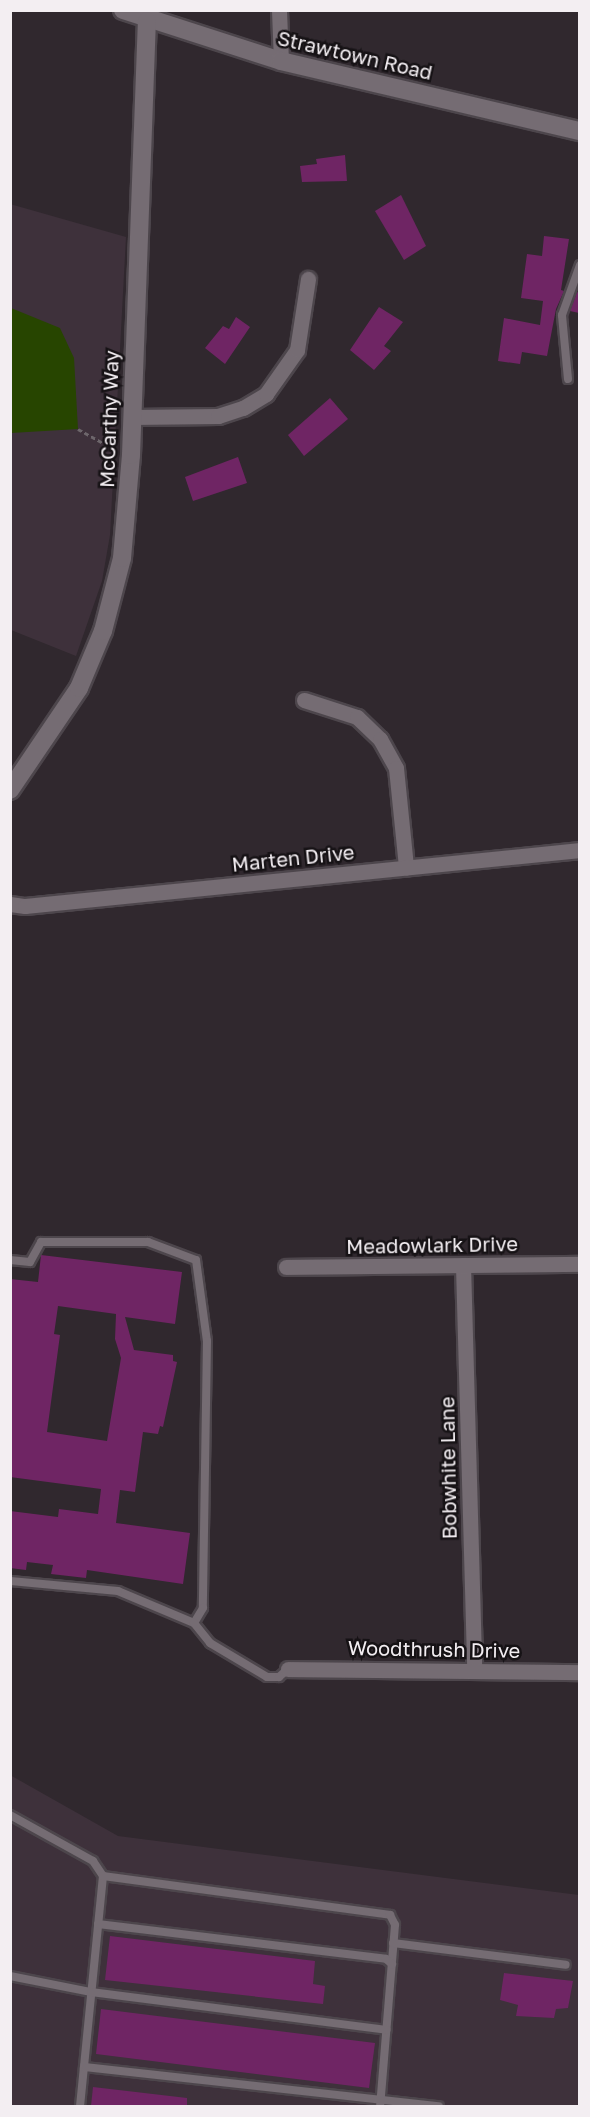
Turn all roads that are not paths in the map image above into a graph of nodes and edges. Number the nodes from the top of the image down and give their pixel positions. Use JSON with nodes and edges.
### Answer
{"nodes":[{"id":1,"x":123,"y":10,"type":"edge"},
{"id":2,"x":279,"y":10,"type":"edge"},
{"id":3,"x":147,"y":21,"type":"junction"},
{"id":4,"x":281,"y":61,"type":"junction"},
{"id":5,"x":579,"y":131,"type":"edge"},
{"id":6,"x":579,"y":265,"type":"edge"},
{"id":7,"x":308,"y":279,"type":"dead end"},
{"id":8,"x":568,"y":379,"type":"dead end"},
{"id":9,"x":132,"y":417,"type":"junction"},
{"id":10,"x":304,"y":700,"type":"dead end"},
{"id":11,"x":10,"y":790,"type":"edge"},
{"id":12,"x":579,"y":850,"type":"edge"},
{"id":13,"x":406,"y":867,"type":"junction"},
{"id":14,"x":10,"y":904,"type":"edge"},
{"id":15,"x":10,"y":1260,"type":"edge"},
{"id":16,"x":579,"y":1264,"type":"edge"},
{"id":17,"x":464,"y":1265,"type":"junction"},
{"id":18,"x":286,"y":1267,"type":"dead end"},
{"id":19,"x":10,"y":1581,"type":"edge"},
{"id":20,"x":194,"y":1623,"type":"junction"},
{"id":21,"x":288,"y":1669,"type":"joint"},
{"id":22,"x":474,"y":1670,"type":"junction"},
{"id":23,"x":579,"y":1672,"type":"edge"},
{"id":24,"x":10,"y":1815,"type":"edge"},
{"id":25,"x":103,"y":1876,"type":"junction"},
{"id":26,"x":98,"y":1924,"type":"junction"},
{"id":27,"x":393,"y":1943,"type":"junction"},
{"id":28,"x":392,"y":1964,"type":"junction"},
{"id":29,"x":566,"y":1965,"type":"dead end"},
{"id":30,"x":10,"y":1976,"type":"edge"},
{"id":31,"x":91,"y":1992,"type":"junction"},
{"id":32,"x":387,"y":2030,"type":"junction"},
{"id":33,"x":84,"y":2067,"type":"junction"},
{"id":34,"x":381,"y":2104,"type":"edge"},
{"id":35,"x":415,"y":2105,"type":"edge"},
{"id":36,"x":81,"y":2106,"type":"edge"},
{"id":37,"x":439,"y":2106,"type":"edge"}],
"edges":[{"from":1,"to":3,"type":"street","name":"Strawtown Road"},
{"from":2,"to":4,"type":"street"},
{"from":3,"to":4,"type":"street","name":"Strawtown Road"},
{"from":3,"to":9,"type":"street","name":"McCarthy Way"},
{"from":4,"to":5,"type":"street","name":"Strawtown Road"},
{"from":6,"to":8,"type":"lane"},
{"from":7,"to":9,"type":"street"},
{"from":9,"to":11,"type":"street","name":"McCarthy Way"},
{"from":10,"to":13,"type":"street"},
{"from":12,"to":13,"type":"street","name":"Marten Drive"},
{"from":13,"to":14,"type":"street","name":"Marten Drive"},
{"from":15,"to":20,"type":"lane"},
{"from":16,"to":17,"type":"street","name":"Meadowlark Drive"},
{"from":17,"to":18,"type":"street","name":"Meadowlark Drive"},
{"from":17,"to":22,"type":"street","name":"Bobwhite Lane"},
{"from":19,"to":20,"type":"lane"},
{"from":20,"to":21,"type":"lane"},
{"from":21,"to":22,"type":"street","name":"Woodthrush Drive"},
{"from":22,"to":23,"type":"street","name":"Woodthrush Drive"},
{"from":24,"to":25,"type":"lane"},
{"from":25,"to":26,"type":"lane"},
{"from":25,"to":27,"type":"lane"},
{"from":26,"to":28,"type":"lane"},
{"from":26,"to":31,"type":"lane"},
{"from":27,"to":28,"type":"lane"},
{"from":27,"to":29,"type":"lane"},
{"from":28,"to":32,"type":"lane"},
{"from":30,"to":31,"type":"lane"},
{"from":31,"to":32,"type":"lane"},
{"from":31,"to":33,"type":"lane"},
{"from":32,"to":34,"type":"lane"},
{"from":33,"to":34,"type":"lane"},
{"from":33,"to":36,"type":"lane"},
{"from":34,"to":35,"type":"lane"},
{"from":35,"to":37,"type":"lane"}]}
